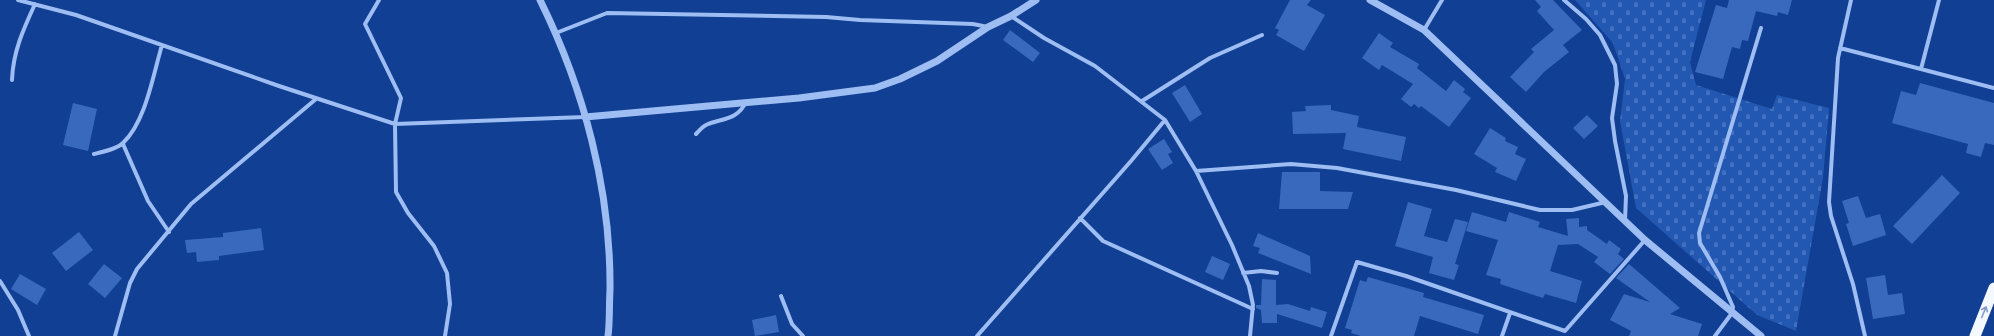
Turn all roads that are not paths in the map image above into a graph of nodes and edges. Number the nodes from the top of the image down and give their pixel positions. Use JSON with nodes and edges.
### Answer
{"nodes":[{"id":1,"x":18,"y":0,"type":"edge"},
{"id":2,"x":379,"y":0,"type":"edge"},
{"id":3,"x":540,"y":0,"type":"edge"},
{"id":4,"x":1036,"y":0,"type":"edge"},
{"id":5,"x":1370,"y":0,"type":"edge"},
{"id":6,"x":1442,"y":0,"type":"edge"},
{"id":7,"x":1564,"y":0,"type":"edge"},
{"id":8,"x":1851,"y":0,"type":"edge"},
{"id":9,"x":1938,"y":0,"type":"edge"},
{"id":10,"x":35,"y":4,"type":"junction"},
{"id":11,"x":1011,"y":16,"type":"junction"},
{"id":12,"x":988,"y":27,"type":"junction"},
{"id":13,"x":1761,"y":28,"type":"dead end"},
{"id":14,"x":1424,"y":30,"type":"junction"},
{"id":15,"x":556,"y":33,"type":"junction"},
{"id":16,"x":1262,"y":35,"type":"dead end"},
{"id":17,"x":162,"y":45,"type":"junction"},
{"id":18,"x":1840,"y":48,"type":"junction"},
{"id":19,"x":1921,"y":69,"type":"junction"},
{"id":20,"x":12,"y":80,"type":"dead end"},
{"id":21,"x":1994,"y":88,"type":"edge"},
{"id":22,"x":316,"y":99,"type":"junction"},
{"id":23,"x":1142,"y":101,"type":"junction"},
{"id":24,"x":746,"y":102,"type":"junction"},
{"id":25,"x":585,"y":117,"type":"junction"},
{"id":26,"x":1165,"y":120,"type":"junction"},
{"id":27,"x":395,"y":124,"type":"junction"},
{"id":28,"x":696,"y":134,"type":"dead end"},
{"id":29,"x":122,"y":144,"type":"junction"},
{"id":30,"x":94,"y":154,"type":"dead end"},
{"id":31,"x":1196,"y":171,"type":"junction"},
{"id":32,"x":1606,"y":202,"type":"junction"},
{"id":33,"x":1080,"y":218,"type":"junction"},
{"id":34,"x":1625,"y":220,"type":"junction"},
{"id":35,"x":169,"y":232,"type":"junction"},
{"id":36,"x":1645,"y":240,"type":"junction"},
{"id":37,"x":1277,"y":272,"type":"dead end"},
{"id":38,"x":1244,"y":273,"type":"junction"},
{"id":39,"x":0,"y":281,"type":"edge"},
{"id":40,"x":1994,"y":288,"type":"edge"},
{"id":41,"x":781,"y":296,"type":"dead end"},
{"id":42,"x":1253,"y":309,"type":"junction"},
{"id":43,"x":1510,"y":313,"type":"junction"},
{"id":44,"x":1732,"y":313,"type":"junction"},
{"id":45,"x":29,"y":336,"type":"edge"},
{"id":46,"x":115,"y":336,"type":"edge"},
{"id":47,"x":445,"y":336,"type":"edge"},
{"id":48,"x":608,"y":336,"type":"edge"},
{"id":49,"x":803,"y":336,"type":"edge"},
{"id":50,"x":977,"y":336,"type":"edge"},
{"id":51,"x":1250,"y":336,"type":"edge"},
{"id":52,"x":1332,"y":336,"type":"edge"},
{"id":53,"x":1502,"y":336,"type":"edge"},
{"id":54,"x":1715,"y":336,"type":"edge"},
{"id":55,"x":1761,"y":336,"type":"edge"},
{"id":56,"x":1865,"y":336,"type":"edge"},
{"id":57,"x":1975,"y":336,"type":"edge"}],
"edges":[{"from":1,"to":10,"type":"street"},
{"from":2,"to":27,"type":"street"},
{"from":3,"to":15,"type":"street"},
{"from":4,"to":11,"type":"street"},
{"from":5,"to":14,"type":"street"},
{"from":6,"to":14,"type":"street"},
{"from":7,"to":34,"type":"street"},
{"from":8,"to":18,"type":"street"},
{"from":9,"to":19,"type":"street"},
{"from":10,"to":17,"type":"street"},
{"from":10,"to":20,"type":"street"},
{"from":11,"to":12,"type":"street"},
{"from":11,"to":23,"type":"street"},
{"from":12,"to":15,"type":"street"},
{"from":12,"to":24,"type":"street"},
{"from":13,"to":44,"type":"street"},
{"from":14,"to":32,"type":"street"},
{"from":15,"to":25,"type":"street"},
{"from":16,"to":23,"type":"street"},
{"from":17,"to":22,"type":"street"},
{"from":17,"to":29,"type":"street"},
{"from":18,"to":19,"type":"street"},
{"from":18,"to":56,"type":"street"},
{"from":19,"to":21,"type":"street"},
{"from":22,"to":27,"type":"street"},
{"from":22,"to":35,"type":"street"},
{"from":23,"to":26,"type":"street"},
{"from":24,"to":25,"type":"street"},
{"from":24,"to":28,"type":"street"},
{"from":25,"to":27,"type":"street"},
{"from":25,"to":48,"type":"street"},
{"from":26,"to":31,"type":"street"},
{"from":26,"to":33,"type":"street"},
{"from":27,"to":47,"type":"street"},
{"from":29,"to":30,"type":"street"},
{"from":29,"to":35,"type":"street"},
{"from":31,"to":32,"type":"street"},
{"from":31,"to":38,"type":"street"},
{"from":32,"to":34,"type":"street"},
{"from":33,"to":42,"type":"street"},
{"from":33,"to":50,"type":"street"},
{"from":34,"to":36,"type":"street"},
{"from":35,"to":46,"type":"street"},
{"from":36,"to":43,"type":"street"},
{"from":36,"to":44,"type":"street"},
{"from":37,"to":38,"type":"street"},
{"from":38,"to":42,"type":"street"},
{"from":39,"to":45,"type":"street"},
{"from":57,"to":40,"type":"highway","one_way":true},
{"from":41,"to":49,"type":"street"},
{"from":42,"to":51,"type":"street"},
{"from":43,"to":52,"type":"street"},
{"from":43,"to":53,"type":"street"},
{"from":44,"to":54,"type":"street"},
{"from":44,"to":55,"type":"street"}]}
